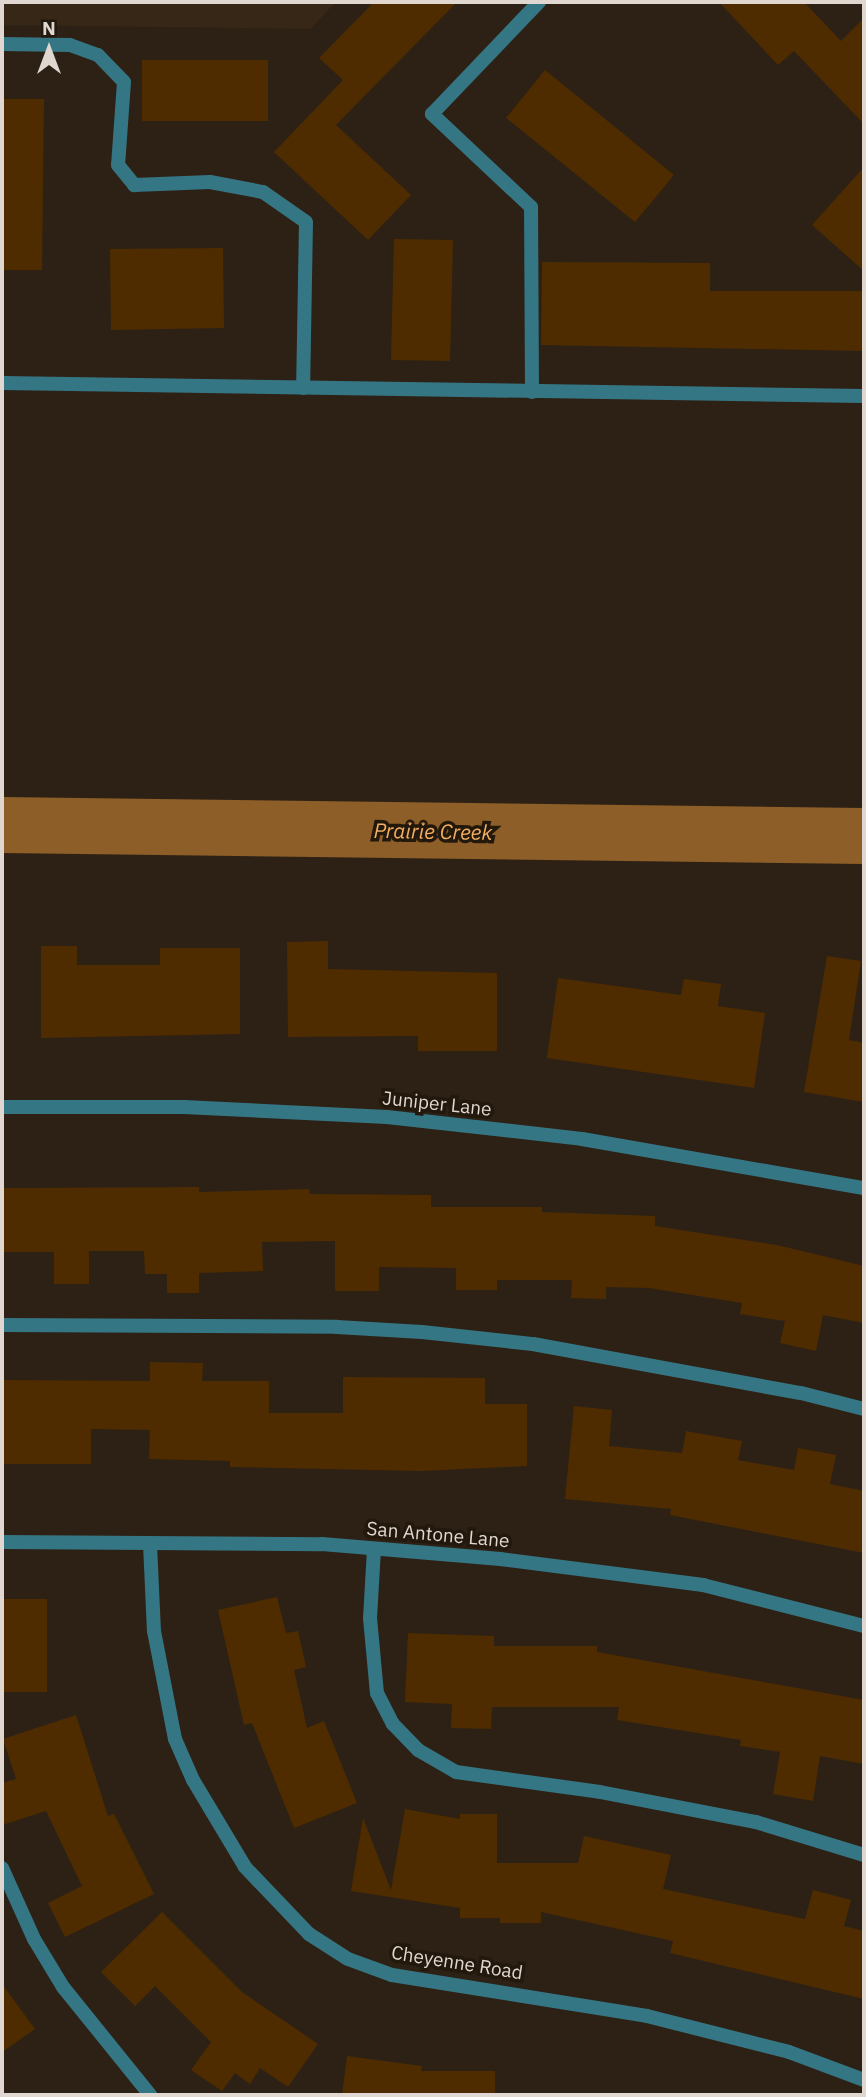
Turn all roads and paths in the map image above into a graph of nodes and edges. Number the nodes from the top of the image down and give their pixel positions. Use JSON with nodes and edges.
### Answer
{"nodes":[{"id":1,"x":539,"y":2,"type":"edge"},
{"id":2,"x":2,"y":44,"type":"edge"},
{"id":3,"x":2,"y":383,"type":"edge"},
{"id":4,"x":303,"y":388,"type":"junction"},
{"id":5,"x":532,"y":392,"type":"junction"},
{"id":6,"x":864,"y":396,"type":"edge"},
{"id":7,"x":2,"y":1107,"type":"edge"},
{"id":8,"x":864,"y":1188,"type":"edge"},
{"id":9,"x":2,"y":1325,"type":"edge"},
{"id":10,"x":864,"y":1409,"type":"edge"},
{"id":11,"x":2,"y":1542,"type":"edge"},
{"id":12,"x":149,"y":1544,"type":"junction"},
{"id":13,"x":374,"y":1549,"type":"junction"},
{"id":14,"x":864,"y":1626,"type":"edge"},
{"id":15,"x":864,"y":1855,"type":"edge"},
{"id":16,"x":2,"y":1868,"type":"edge"},
{"id":17,"x":864,"y":2080,"type":"edge"},
{"id":18,"x":150,"y":2095,"type":"edge"}],
"edges":[{"from":1,"to":5,"type":"street"},
{"from":2,"to":4,"type":"street"},
{"from":3,"to":4,"type":"street"},
{"from":4,"to":5,"type":"street"},
{"from":5,"to":6,"type":"street"},
{"from":7,"to":8,"type":"street","name":"Juniper Lane"},
{"from":9,"to":10,"type":"street"},
{"from":11,"to":12,"type":"street","name":"San Antone Lane"},
{"from":12,"to":13,"type":"street","name":"San Antone Lane"},
{"from":12,"to":17,"type":"street","name":"Cheyenne Road"},
{"from":13,"to":14,"type":"street","name":"San Antone Lane"},
{"from":13,"to":15,"type":"street"},
{"from":16,"to":18,"type":"street"}]}
